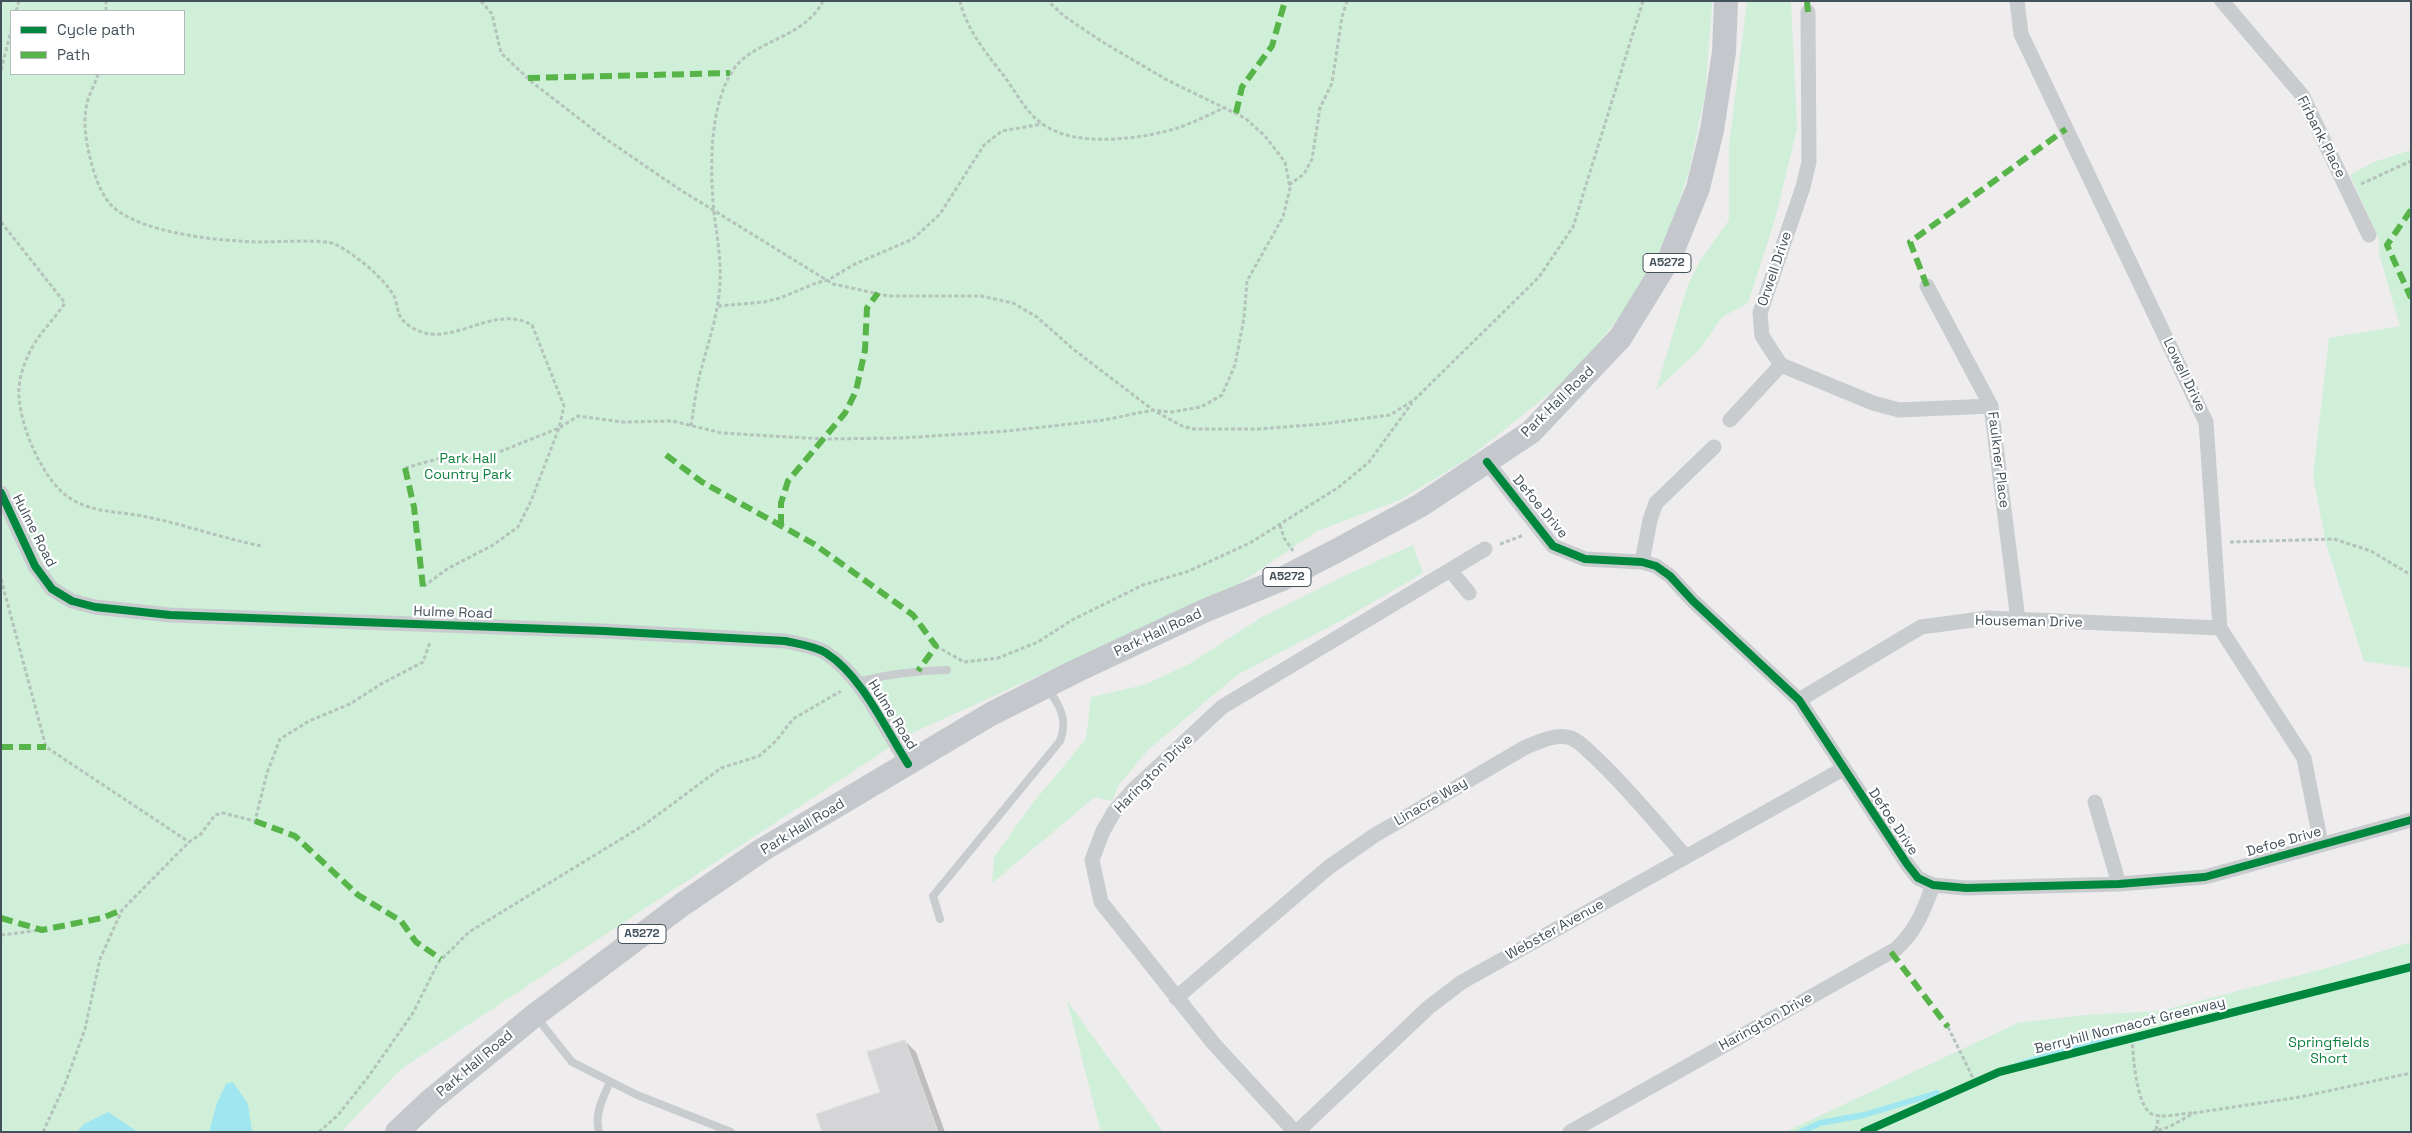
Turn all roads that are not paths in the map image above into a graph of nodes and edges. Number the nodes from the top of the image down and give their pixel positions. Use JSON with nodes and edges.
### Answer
{"nodes":[{"id":1,"x":1726,"y":1,"type":"edge"},
{"id":2,"x":2017,"y":1,"type":"edge"},
{"id":3,"x":2222,"y":1,"type":"edge"},
{"id":4,"x":1808,"y":12,"type":"dead end"},
{"id":5,"x":2369,"y":235,"type":"dead end"},
{"id":6,"x":1927,"y":286,"type":"dead end"},
{"id":7,"x":1781,"y":365,"type":"junction"},
{"id":8,"x":1991,"y":406,"type":"junction"},
{"id":9,"x":1730,"y":420,"type":"dead end"},
{"id":10,"x":1714,"y":447,"type":"dead end"},
{"id":11,"x":1487,"y":462,"type":"junction"},
{"id":12,"x":1,"y":493,"type":"edge"},
{"id":13,"x":1485,"y":549,"type":"road end"},
{"id":14,"x":1642,"y":562,"type":"junction"},
{"id":15,"x":1450,"y":570,"type":"junction"},
{"id":16,"x":1469,"y":593,"type":"dead end"},
{"id":17,"x":2018,"y":620,"type":"junction"},
{"id":18,"x":2220,"y":628,"type":"junction"},
{"id":19,"x":947,"y":670,"type":"dead end"},
{"id":20,"x":857,"y":682,"type":"junction"},
{"id":21,"x":1045,"y":687,"type":"junction"},
{"id":22,"x":1799,"y":700,"type":"junction"},
{"id":23,"x":908,"y":764,"type":"junction"},
{"id":24,"x":1843,"y":769,"type":"junction"},
{"id":25,"x":2095,"y":802,"type":"dead end"},
{"id":26,"x":2411,"y":820,"type":"edge"},
{"id":27,"x":2322,"y":844,"type":"junction"},
{"id":28,"x":1686,"y":857,"type":"junction"},
{"id":29,"x":2119,"y":884,"type":"junction"},
{"id":30,"x":1933,"y":885,"type":"junction"},
{"id":31,"x":940,"y":919,"type":"dead end"},
{"id":32,"x":1176,"y":998,"type":"junction"},
{"id":33,"x":535,"y":1015,"type":"junction"},
{"id":34,"x":610,"y":1082,"type":"junction"},
{"id":35,"x":396,"y":1132,"type":"edge"},
{"id":36,"x":599,"y":1132,"type":"edge"},
{"id":37,"x":731,"y":1132,"type":"edge"},
{"id":38,"x":1296,"y":1132,"type":"edge"},
{"id":39,"x":1570,"y":1132,"type":"edge"}],
"edges":[{"from":1,"to":11,"type":"main road","name":"Park Hall Road","number":"A5272"},
{"from":2,"to":18,"type":"street","name":"Lowell Drive"},
{"from":3,"to":5,"type":"street","name":"Firbank Place"},
{"from":4,"to":7,"type":"street","name":"Orwell Drive"},
{"from":6,"to":8,"type":"street","name":"Faulkner Place"},
{"from":7,"to":8,"type":"street"},
{"from":7,"to":9,"type":"street"},
{"from":8,"to":17,"type":"street","name":"Faulkner Place"},
{"from":10,"to":14,"type":"street"},
{"from":11,"to":14,"type":"street","name":"Defoe Drive"},
{"from":11,"to":21,"type":"main road","name":"Park Hall Road","number":"A5272"},
{"from":12,"to":20,"type":"street","name":"Hulme Road"},
{"from":13,"to":15,"type":"street","name":"Harington Drive"},
{"from":14,"to":22,"type":"street","name":"Defoe Drive"},
{"from":15,"to":16,"type":"street"},
{"from":15,"to":32,"type":"street","name":"Harington Drive"},
{"from":17,"to":18,"type":"street","name":"Houseman Drive"},
{"from":17,"to":22,"type":"street","name":"Houseman Drive"},
{"from":18,"to":27,"type":"street","name":"Lowell Drive"},
{"from":19,"to":20,"type":"lane"},
{"from":20,"to":23,"type":"street","name":"Hulme Road"},
{"from":21,"to":23,"type":"main road","name":"Park Hall Road","number":"A5272"},
{"from":21,"to":31,"type":"lane"},
{"from":22,"to":24,"type":"street","name":"Defoe Drive"},
{"from":23,"to":33,"type":"main road","name":"Park Hall Road","number":"A5272"},
{"from":24,"to":28,"type":"street","name":"Webster Avenue"},
{"from":24,"to":30,"type":"street","name":"Defoe Drive"},
{"from":25,"to":29,"type":"street"},
{"from":26,"to":27,"type":"street","name":"Defoe Drive"},
{"from":27,"to":29,"type":"street","name":"Defoe Drive"},
{"from":28,"to":32,"type":"street","name":"Linacre Way"},
{"from":28,"to":38,"type":"street","name":"Webster Avenue"},
{"from":29,"to":30,"type":"street","name":"Defoe Drive"},
{"from":30,"to":39,"type":"street","name":"Harington Drive"},
{"from":32,"to":38,"type":"street","name":"Harington Drive"},
{"from":33,"to":34,"type":"lane"},
{"from":33,"to":35,"type":"main road","name":"Park Hall Road","number":"A5272"},
{"from":34,"to":36,"type":"lane"},
{"from":34,"to":37,"type":"lane"}]}
